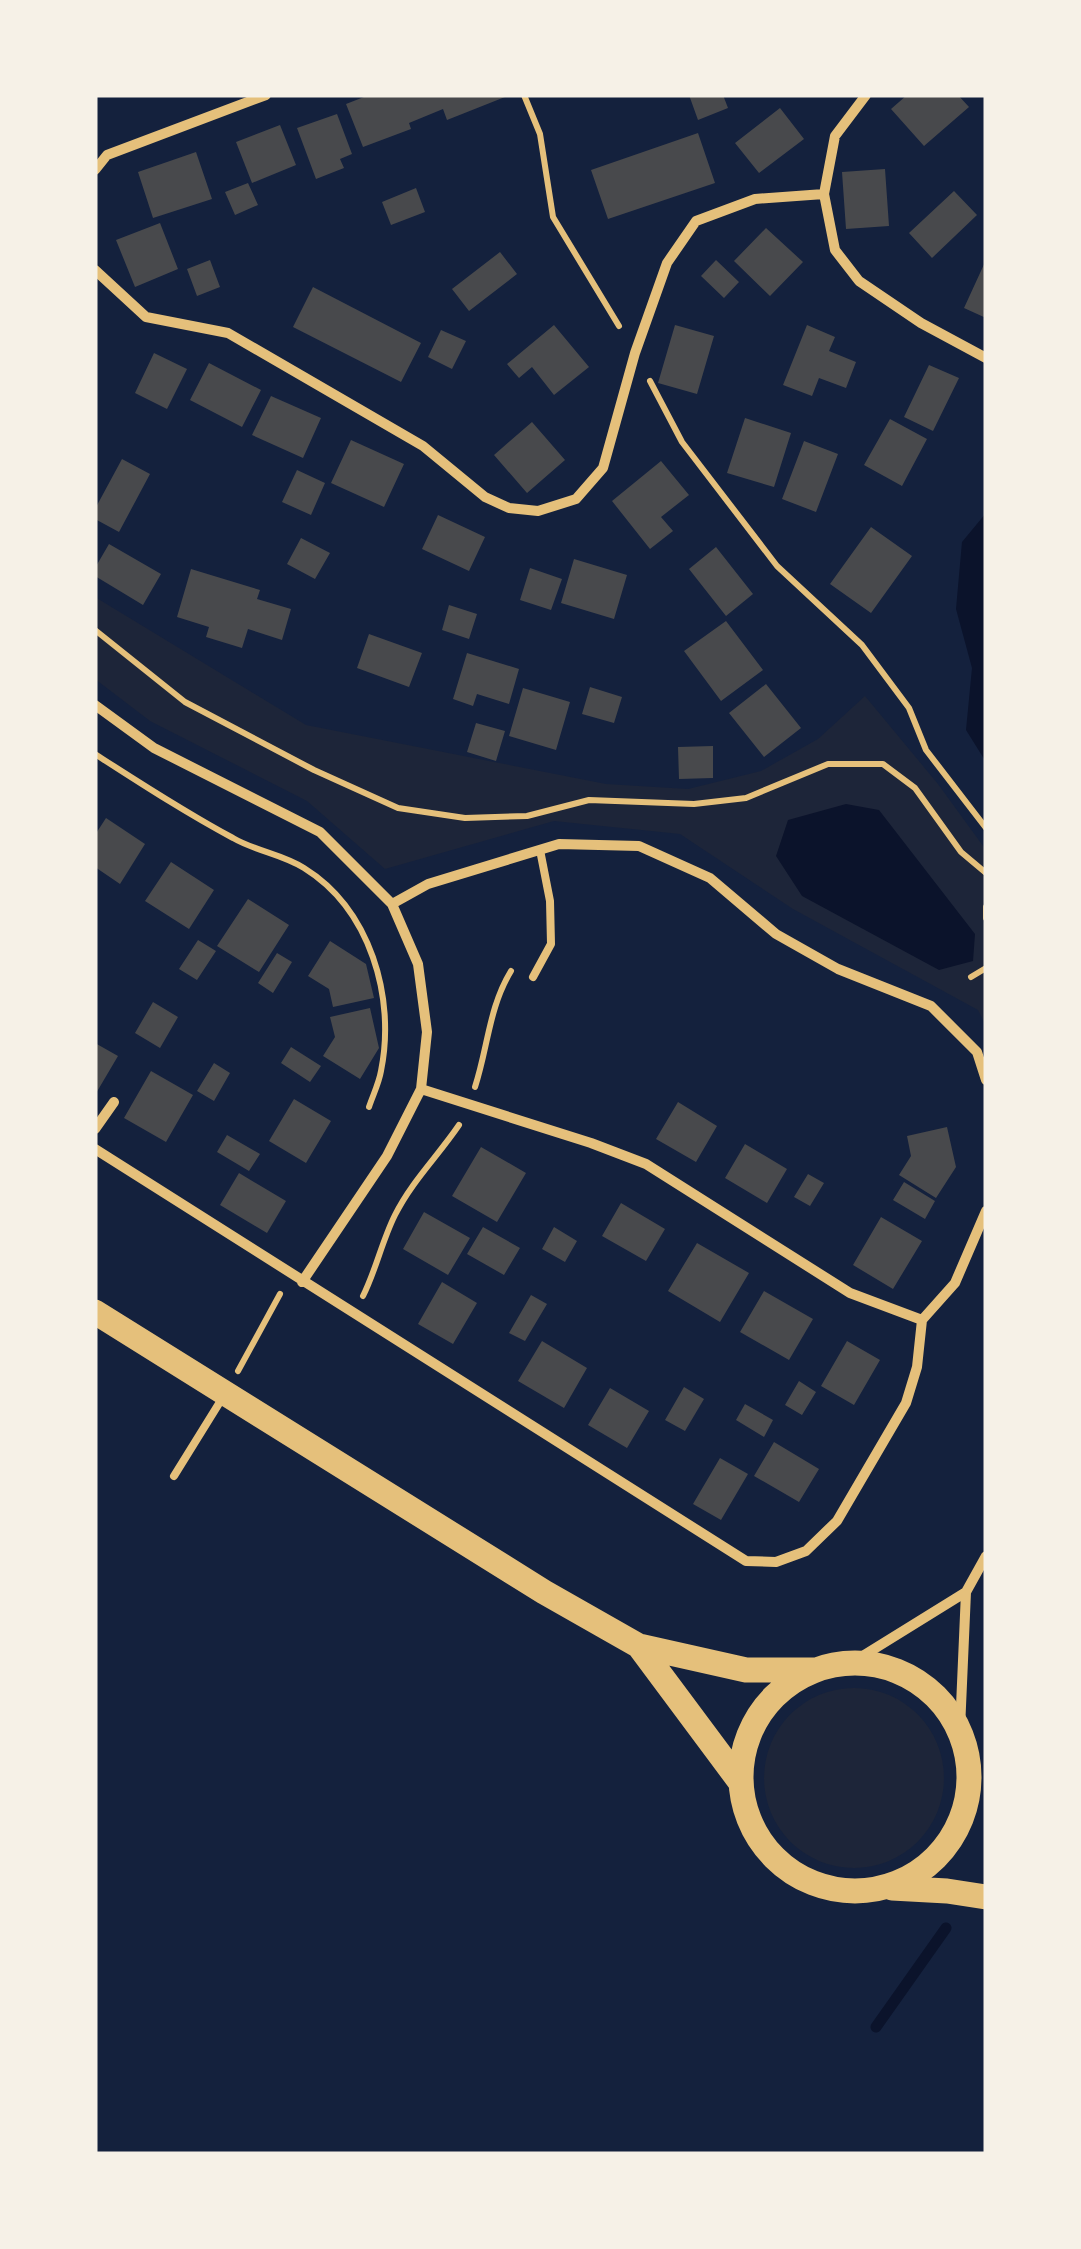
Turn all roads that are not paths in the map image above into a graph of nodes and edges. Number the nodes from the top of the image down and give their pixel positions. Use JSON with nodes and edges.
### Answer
{"nodes":[{"id":1,"x":266,"y":95,"type":"edge"},
{"id":2,"x":866,"y":95,"type":"edge"},
{"id":3,"x":95,"y":170,"type":"edge"},
{"id":4,"x":824,"y":194,"type":"junction"},
{"id":5,"x":95,"y":270,"type":"edge"},
{"id":6,"x":986,"y":358,"type":"edge"},
{"id":7,"x":95,"y":705,"type":"edge"},
{"id":8,"x":540,"y":850,"type":"junction"},
{"id":9,"x":392,"y":904,"type":"junction"},
{"id":10,"x":533,"y":976,"type":"dead end"},
{"id":11,"x":986,"y":1080,"type":"edge"},
{"id":12,"x":421,"y":1089,"type":"junction"},
{"id":13,"x":114,"y":1102,"type":"dead end"},
{"id":14,"x":95,"y":1129,"type":"edge"},
{"id":15,"x":95,"y":1149,"type":"edge"},
{"id":16,"x":986,"y":1211,"type":"edge"},
{"id":17,"x":302,"y":1282,"type":"junction"},
{"id":18,"x":95,"y":1312,"type":"edge"},
{"id":19,"x":922,"y":1320,"type":"junction"},
{"id":20,"x":226,"y":1394,"type":"junction"},
{"id":21,"x":174,"y":1476,"type":"dead end"},
{"id":22,"x":986,"y":1556,"type":"edge"},
{"id":23,"x":966,"y":1592,"type":"junction"},
{"id":24,"x":639,"y":1646,"type":"junction"},
{"id":25,"x":853,"y":1662,"type":"junction"},
{"id":26,"x":815,"y":1670,"type":"junction"},
{"id":27,"x":960,"y":1729,"type":"junction"},
{"id":28,"x":970,"y":1774,"type":"junction"},
{"id":29,"x":741,"y":1783,"type":"junction"},
{"id":30,"x":986,"y":1796,"type":"edge"},
{"id":31,"x":887,"y":1888,"type":"junction"},
{"id":32,"x":986,"y":1897,"type":"edge"}],
"edges":[{"from":1,"to":3,"type":"street"},
{"from":2,"to":4,"type":"street"},
{"from":4,"to":5,"type":"street"},
{"from":4,"to":6,"type":"street"},
{"from":7,"to":9,"type":"street"},
{"from":8,"to":9,"type":"street"},
{"from":8,"to":10,"type":"lane"},
{"from":8,"to":11,"type":"street"},
{"from":9,"to":12,"type":"street"},
{"from":12,"to":17,"type":"street"},
{"from":12,"to":19,"type":"street"},
{"from":13,"to":14,"type":"street"},
{"from":15,"to":17,"type":"street"},
{"from":16,"to":19,"type":"street"},
{"from":17,"to":19,"type":"street"},
{"from":18,"to":20,"type":"main road"},
{"from":20,"to":21,"type":"lane"},
{"from":20,"to":24,"type":"main road"},
{"from":22,"to":23,"type":"street"},
{"from":23,"to":25,"type":"street"},
{"from":23,"to":27,"type":"street"},
{"from":24,"to":26,"type":"main road"},
{"from":24,"to":29,"type":"main road"},
{"from":25,"to":26,"type":"main road"},
{"from":25,"to":27,"type":"main road"},
{"from":26,"to":29,"type":"main road"},
{"from":27,"to":28,"type":"main road"},
{"from":28,"to":30,"type":"main road"},
{"from":28,"to":31,"type":"main road"},
{"from":29,"to":31,"type":"main road"},
{"from":31,"to":32,"type":"main road"}]}
